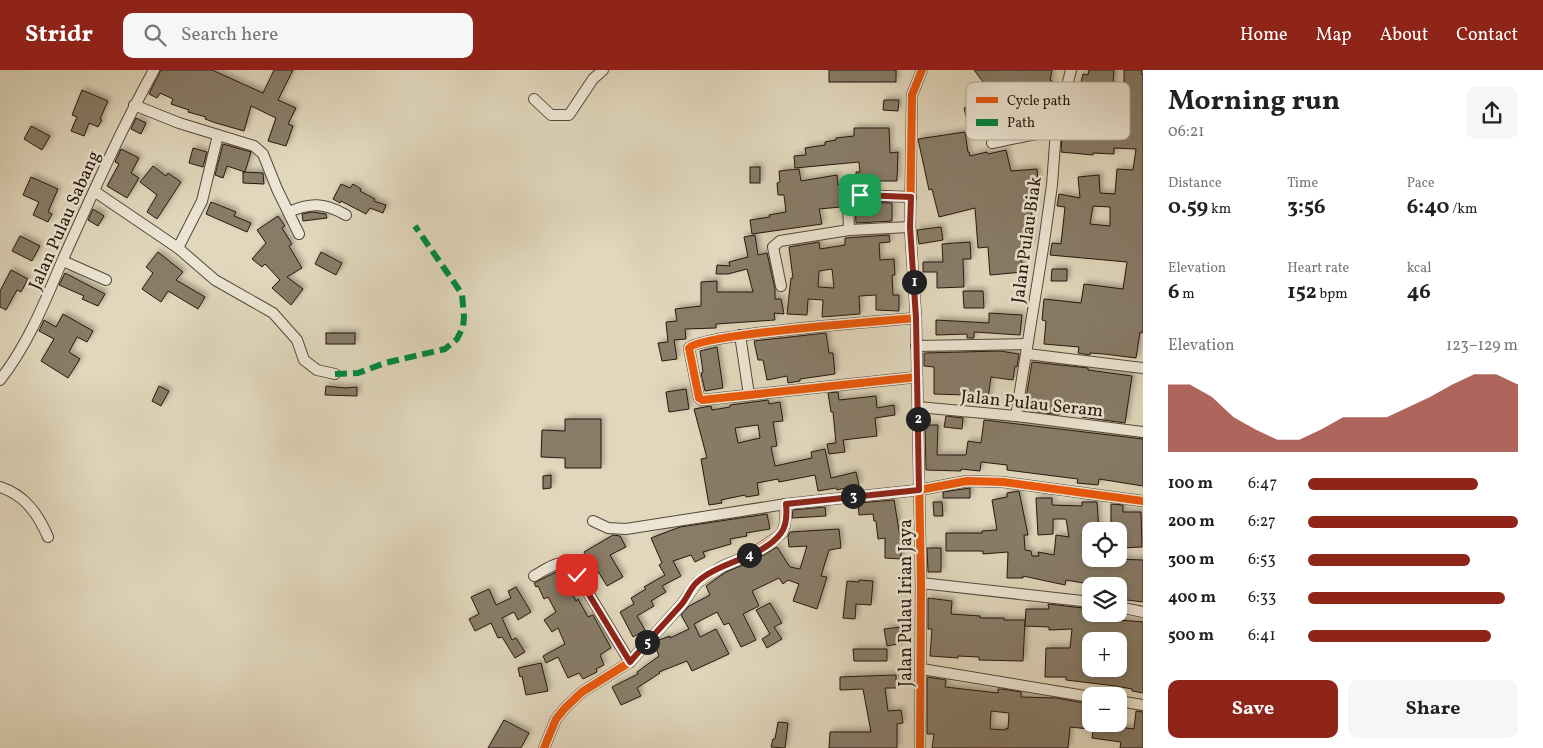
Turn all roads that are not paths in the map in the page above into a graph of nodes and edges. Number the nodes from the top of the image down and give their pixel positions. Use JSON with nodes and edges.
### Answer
{"nodes":[{"id":1,"x":154,"y":70,"type":"edge"},
{"id":2,"x":603,"y":70,"type":"edge"},
{"id":3,"x":922,"y":70,"type":"edge"},
{"id":4,"x":534,"y":99,"type":"dead end"},
{"id":5,"x":134,"y":105,"type":"junction"},
{"id":6,"x":218,"y":134,"type":"junction"},
{"id":7,"x":1010,"y":140,"type":"edge"},
{"id":8,"x":1055,"y":140,"type":"edge"},
{"id":9,"x":992,"y":144,"type":"dead end"},
{"id":10,"x":94,"y":191,"type":"junction"},
{"id":11,"x":911,"y":197,"type":"junction"},
{"id":12,"x":289,"y":212,"type":"junction"},
{"id":13,"x":346,"y":215,"type":"dead end"},
{"id":14,"x":910,"y":227,"type":"junction"},
{"id":15,"x":849,"y":230,"type":"junction"},
{"id":16,"x":299,"y":234,"type":"dead end"},
{"id":17,"x":178,"y":248,"type":"junction"},
{"id":18,"x":63,"y":260,"type":"junction"},
{"id":19,"x":106,"y":280,"type":"dead end"},
{"id":20,"x":781,"y":286,"type":"dead end"},
{"id":21,"x":916,"y":318,"type":"junction"},
{"id":22,"x":740,"y":335,"type":"junction"},
{"id":23,"x":916,"y":346,"type":"junction"},
{"id":24,"x":1027,"y":349,"type":"junction"},
{"id":25,"x":1143,"y":368,"type":"edge"},
{"id":26,"x":335,"y":374,"type":"dead end"},
{"id":27,"x":917,"y":378,"type":"junction"},
{"id":28,"x":0,"y":380,"type":"edge"},
{"id":29,"x":749,"y":395,"type":"junction"},
{"id":30,"x":918,"y":407,"type":"junction"},
{"id":31,"x":1016,"y":416,"type":"junction"},
{"id":32,"x":1143,"y":430,"type":"edge"},
{"id":33,"x":0,"y":487,"type":"edge"},
{"id":34,"x":919,"y":490,"type":"junction"},
{"id":35,"x":1143,"y":501,"type":"edge"},
{"id":36,"x":786,"y":504,"type":"junction"},
{"id":37,"x":593,"y":521,"type":"dead end"},
{"id":38,"x":48,"y":537,"type":"dead end"},
{"id":39,"x":534,"y":576,"type":"dead end"},
{"id":40,"x":922,"y":583,"type":"junction"},
{"id":41,"x":1082,"y":601,"type":"edge"},
{"id":42,"x":1127,"y":608,"type":"edge"},
{"id":43,"x":1143,"y":612,"type":"edge"},
{"id":44,"x":630,"y":662,"type":"junction"},
{"id":45,"x":922,"y":669,"type":"junction"},
{"id":46,"x":1082,"y":696,"type":"edge"},
{"id":47,"x":1127,"y":702,"type":"edge"},
{"id":48,"x":1143,"y":705,"type":"edge"},
{"id":49,"x":544,"y":748,"type":"edge"},
{"id":50,"x":920,"y":748,"type":"edge"}],
"edges":[{"from":1,"to":5,"type":"street","name":"Jalan Pulau Sabang"},
{"from":2,"to":4,"type":"street"},
{"from":3,"to":11,"type":"street","name":"Jalan Pulau Irian Jaya"},
{"from":5,"to":6,"type":"street"},
{"from":5,"to":10,"type":"street","name":"Jalan Pulau Sabang"},
{"from":6,"to":12,"type":"street"},
{"from":6,"to":17,"type":"street"},
{"from":7,"to":9,"type":"street"},
{"from":8,"to":24,"type":"street","name":"Jalan Pulau Biak"},
{"from":10,"to":17,"type":"street"},
{"from":10,"to":18,"type":"street","name":"Jalan Pulau Sabang"},
{"from":11,"to":14,"type":"street","name":"Jalan Pulau Irian Jaya"},
{"from":11,"to":15,"type":"street"},
{"from":12,"to":13,"type":"street"},
{"from":12,"to":16,"type":"street"},
{"from":14,"to":15,"type":"street"},
{"from":14,"to":21,"type":"street","name":"Jalan Pulau Irian Jaya"},
{"from":15,"to":20,"type":"street"},
{"from":17,"to":26,"type":"street"},
{"from":18,"to":19,"type":"street"},
{"from":18,"to":28,"type":"street","name":"Jalan Pulau Sabang"},
{"from":21,"to":22,"type":"street"},
{"from":21,"to":23,"type":"street","name":"Jalan Pulau Irian Jaya"},
{"from":22,"to":29,"type":"street"},
{"from":22,"to":29,"type":"street"},
{"from":23,"to":24,"type":"street"},
{"from":23,"to":27,"type":"street","name":"Jalan Pulau Irian Jaya"},
{"from":24,"to":25,"type":"street"},
{"from":24,"to":31,"type":"street","name":"Jalan Pulau Biak"},
{"from":27,"to":29,"type":"street"},
{"from":27,"to":30,"type":"street","name":"Jalan Pulau Irian Jaya"},
{"from":30,"to":31,"type":"street","name":"Jalan Pulau Seram"},
{"from":30,"to":34,"type":"street","name":"Jalan Pulau Irian Jaya"},
{"from":31,"to":32,"type":"street","name":"Jalan Pulau Seram"},
{"from":33,"to":38,"type":"street"},
{"from":34,"to":35,"type":"street"},
{"from":34,"to":36,"type":"street"},
{"from":34,"to":40,"type":"street","name":"Jalan Pulau Irian Jaya"},
{"from":36,"to":37,"type":"street"},
{"from":36,"to":44,"type":"street"},
{"from":39,"to":44,"type":"street"},
{"from":40,"to":41,"type":"street"},
{"from":40,"to":45,"type":"street","name":"Jalan Pulau Irian Jaya"},
{"from":42,"to":43,"type":"street"},
{"from":44,"to":49,"type":"street"},
{"from":45,"to":46,"type":"street"},
{"from":45,"to":50,"type":"street","name":"Jalan Pulau Irian Jaya"},
{"from":47,"to":48,"type":"street"}]}
